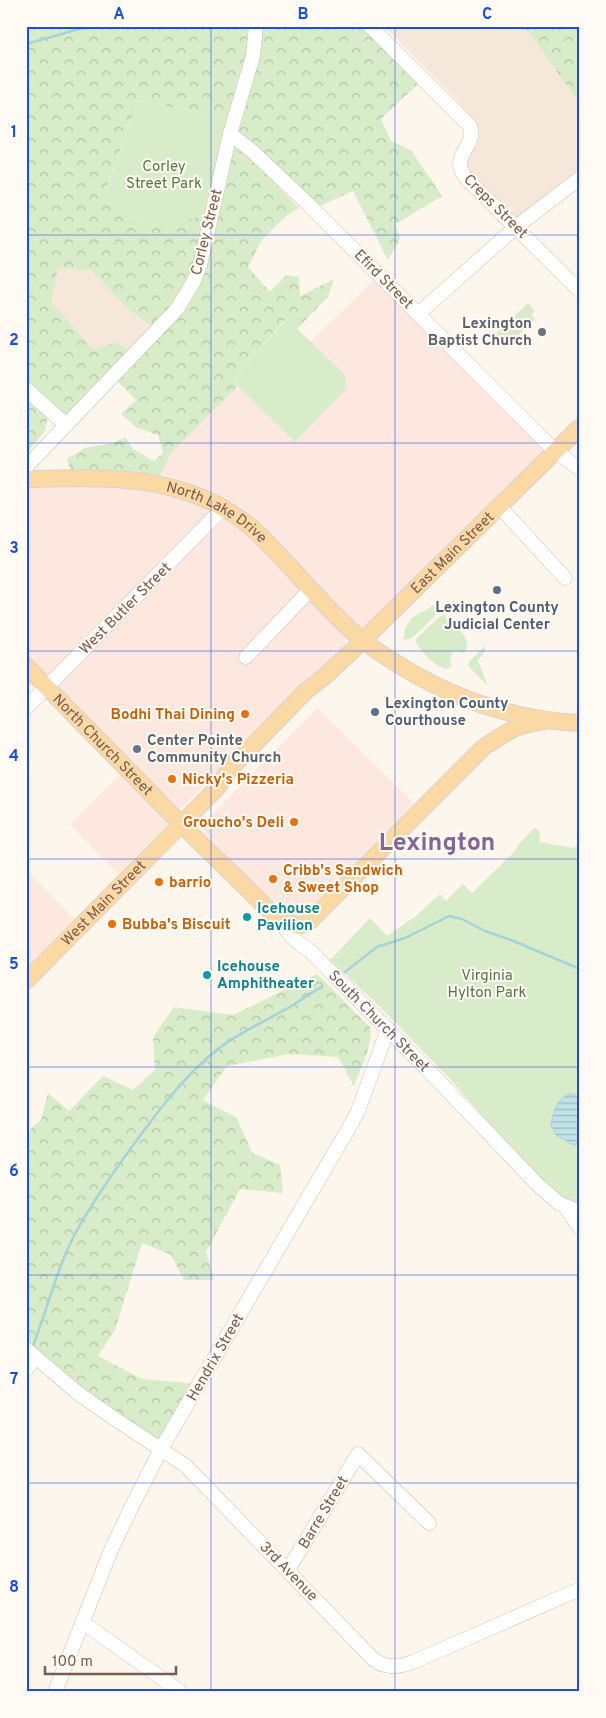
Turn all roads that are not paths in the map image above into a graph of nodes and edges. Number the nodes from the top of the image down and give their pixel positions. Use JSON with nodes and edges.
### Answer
{"nodes":[{"id":1,"x":256,"y":26,"type":"edge"},
{"id":2,"x":370,"y":26,"type":"edge"},
{"id":3,"x":230,"y":134,"type":"junction"},
{"id":4,"x":580,"y":178,"type":"edge"},
{"id":5,"x":516,"y":227,"type":"junction"},
{"id":6,"x":580,"y":292,"type":"edge"},
{"id":7,"x":418,"y":314,"type":"junction"},
{"id":8,"x":26,"y":390,"type":"edge"},
{"id":9,"x":66,"y":425,"type":"junction"},
{"id":10,"x":580,"y":426,"type":"edge"},
{"id":11,"x":554,"y":450,"type":"junction"},
{"id":12,"x":26,"y":467,"type":"edge"},
{"id":13,"x":580,"y":469,"type":"edge"},
{"id":14,"x":26,"y":479,"type":"edge"},
{"id":15,"x":499,"y":506,"type":"junction"},
{"id":16,"x":224,"y":508,"type":"junction"},
{"id":17,"x":565,"y":578,"type":"dead end"},
{"id":18,"x":311,"y":589,"type":"junction"},
{"id":19,"x":363,"y":641,"type":"junction"},
{"id":20,"x":246,"y":657,"type":"dead end"},
{"id":21,"x":26,"y":666,"type":"edge"},
{"id":22,"x":47,"y":686,"type":"junction"},
{"id":23,"x":26,"y":708,"type":"edge"},
{"id":24,"x":497,"y":710,"type":"junction"},
{"id":25,"x":545,"y":721,"type":"junction"},
{"id":26,"x":580,"y":723,"type":"edge"},
{"id":27,"x":484,"y":748,"type":"junction"},
{"id":28,"x":181,"y":824,"type":"junction"},
{"id":29,"x":278,"y":919,"type":"junction"},
{"id":30,"x":310,"y":922,"type":"junction"},
{"id":31,"x":309,"y":950,"type":"junction"},
{"id":32,"x":26,"y":981,"type":"edge"},
{"id":33,"x":388,"y":1029,"type":"junction"},
{"id":34,"x":566,"y":1208,"type":"junction"},
{"id":35,"x":580,"y":1212,"type":"edge"},
{"id":36,"x":580,"y":1228,"type":"edge"},
{"id":37,"x":30,"y":1353,"type":"edge"},
{"id":38,"x":26,"y":1370,"type":"edge"},
{"id":39,"x":161,"y":1449,"type":"junction"},
{"id":40,"x":430,"y":1524,"type":"dead end"},
{"id":41,"x":288,"y":1570,"type":"junction"},
{"id":42,"x":580,"y":1589,"type":"edge"},
{"id":43,"x":82,"y":1622,"type":"junction"},
{"id":44,"x":55,"y":1692,"type":"edge"},
{"id":45,"x":181,"y":1692,"type":"edge"}],
"edges":[{"from":1,"to":3,"type":"street","name":"Corley Street"},
{"from":2,"to":5,"type":"street","name":"Creps Street"},
{"from":3,"to":7,"type":"street","name":"Efird Street"},
{"from":3,"to":9,"type":"street","name":"Corley Street"},
{"from":4,"to":5,"type":"street"},
{"from":5,"to":6,"type":"street","name":"Creps Street"},
{"from":5,"to":7,"type":"street"},
{"from":7,"to":11,"type":"street","name":"Efird Street"},
{"from":8,"to":9,"type":"street"},
{"from":9,"to":12,"type":"street","name":"Corley Street"},
{"from":10,"to":11,"type":"main road","name":"East Main Street"},
{"from":11,"to":13,"type":"street","name":"Efird Street"},
{"from":11,"to":15,"type":"main road","name":"East Main Street"},
{"from":14,"to":16,"type":"main road","name":"North Lake Drive"},
{"from":15,"to":17,"type":"street"},
{"from":15,"to":19,"type":"main road","name":"East Main Street"},
{"from":16,"to":18,"type":"main road","name":"North Lake Drive"},
{"from":16,"to":22,"type":"street","name":"West Butler Street"},
{"from":18,"to":19,"type":"main road","name":"North Lake Drive"},
{"from":18,"to":20,"type":"street"},
{"from":19,"to":24,"type":"main road","name":"North Lake Drive"},
{"from":19,"to":28,"type":"main road","name":"East Main Street"},
{"from":21,"to":22,"type":"main road","name":"North Church Street"},
{"from":22,"to":23,"type":"street","name":"West Butler Street"},
{"from":22,"to":28,"type":"main road","name":"North Church Street"},
{"from":24,"to":25,"type":"main road","name":"North Lake Drive"},
{"from":24,"to":27,"type":"main road"},
{"from":25,"to":26,"type":"main road"},
{"from":25,"to":27,"type":"main road"},
{"from":27,"to":30,"type":"main road"},
{"from":28,"to":29,"type":"main road","name":"South Church Street"},
{"from":28,"to":32,"type":"main road","name":"West Main Street"},
{"from":29,"to":30,"type":"main road"},
{"from":29,"to":31,"type":"street","name":"South Church Street"},
{"from":30,"to":31,"type":"street"},
{"from":31,"to":33,"type":"street","name":"South Church Street"},
{"from":33,"to":34,"type":"street","name":"South Church Street"},
{"from":33,"to":39,"type":"street","name":"Hendrix Street"},
{"from":34,"to":35,"type":"street","name":"South Church Street"},
{"from":34,"to":36,"type":"street"},
{"from":37,"to":38,"type":"street"},
{"from":37,"to":39,"type":"street","name":"3rd Avenue"},
{"from":39,"to":41,"type":"street","name":"3rd Avenue"},
{"from":39,"to":43,"type":"street","name":"Hendrix Street"},
{"from":40,"to":41,"type":"street","name":"Barre Street"},
{"from":41,"to":42,"type":"street","name":"3rd Avenue"},
{"from":43,"to":44,"type":"street","name":"Hendrix Street"},
{"from":43,"to":45,"type":"street"}]}
